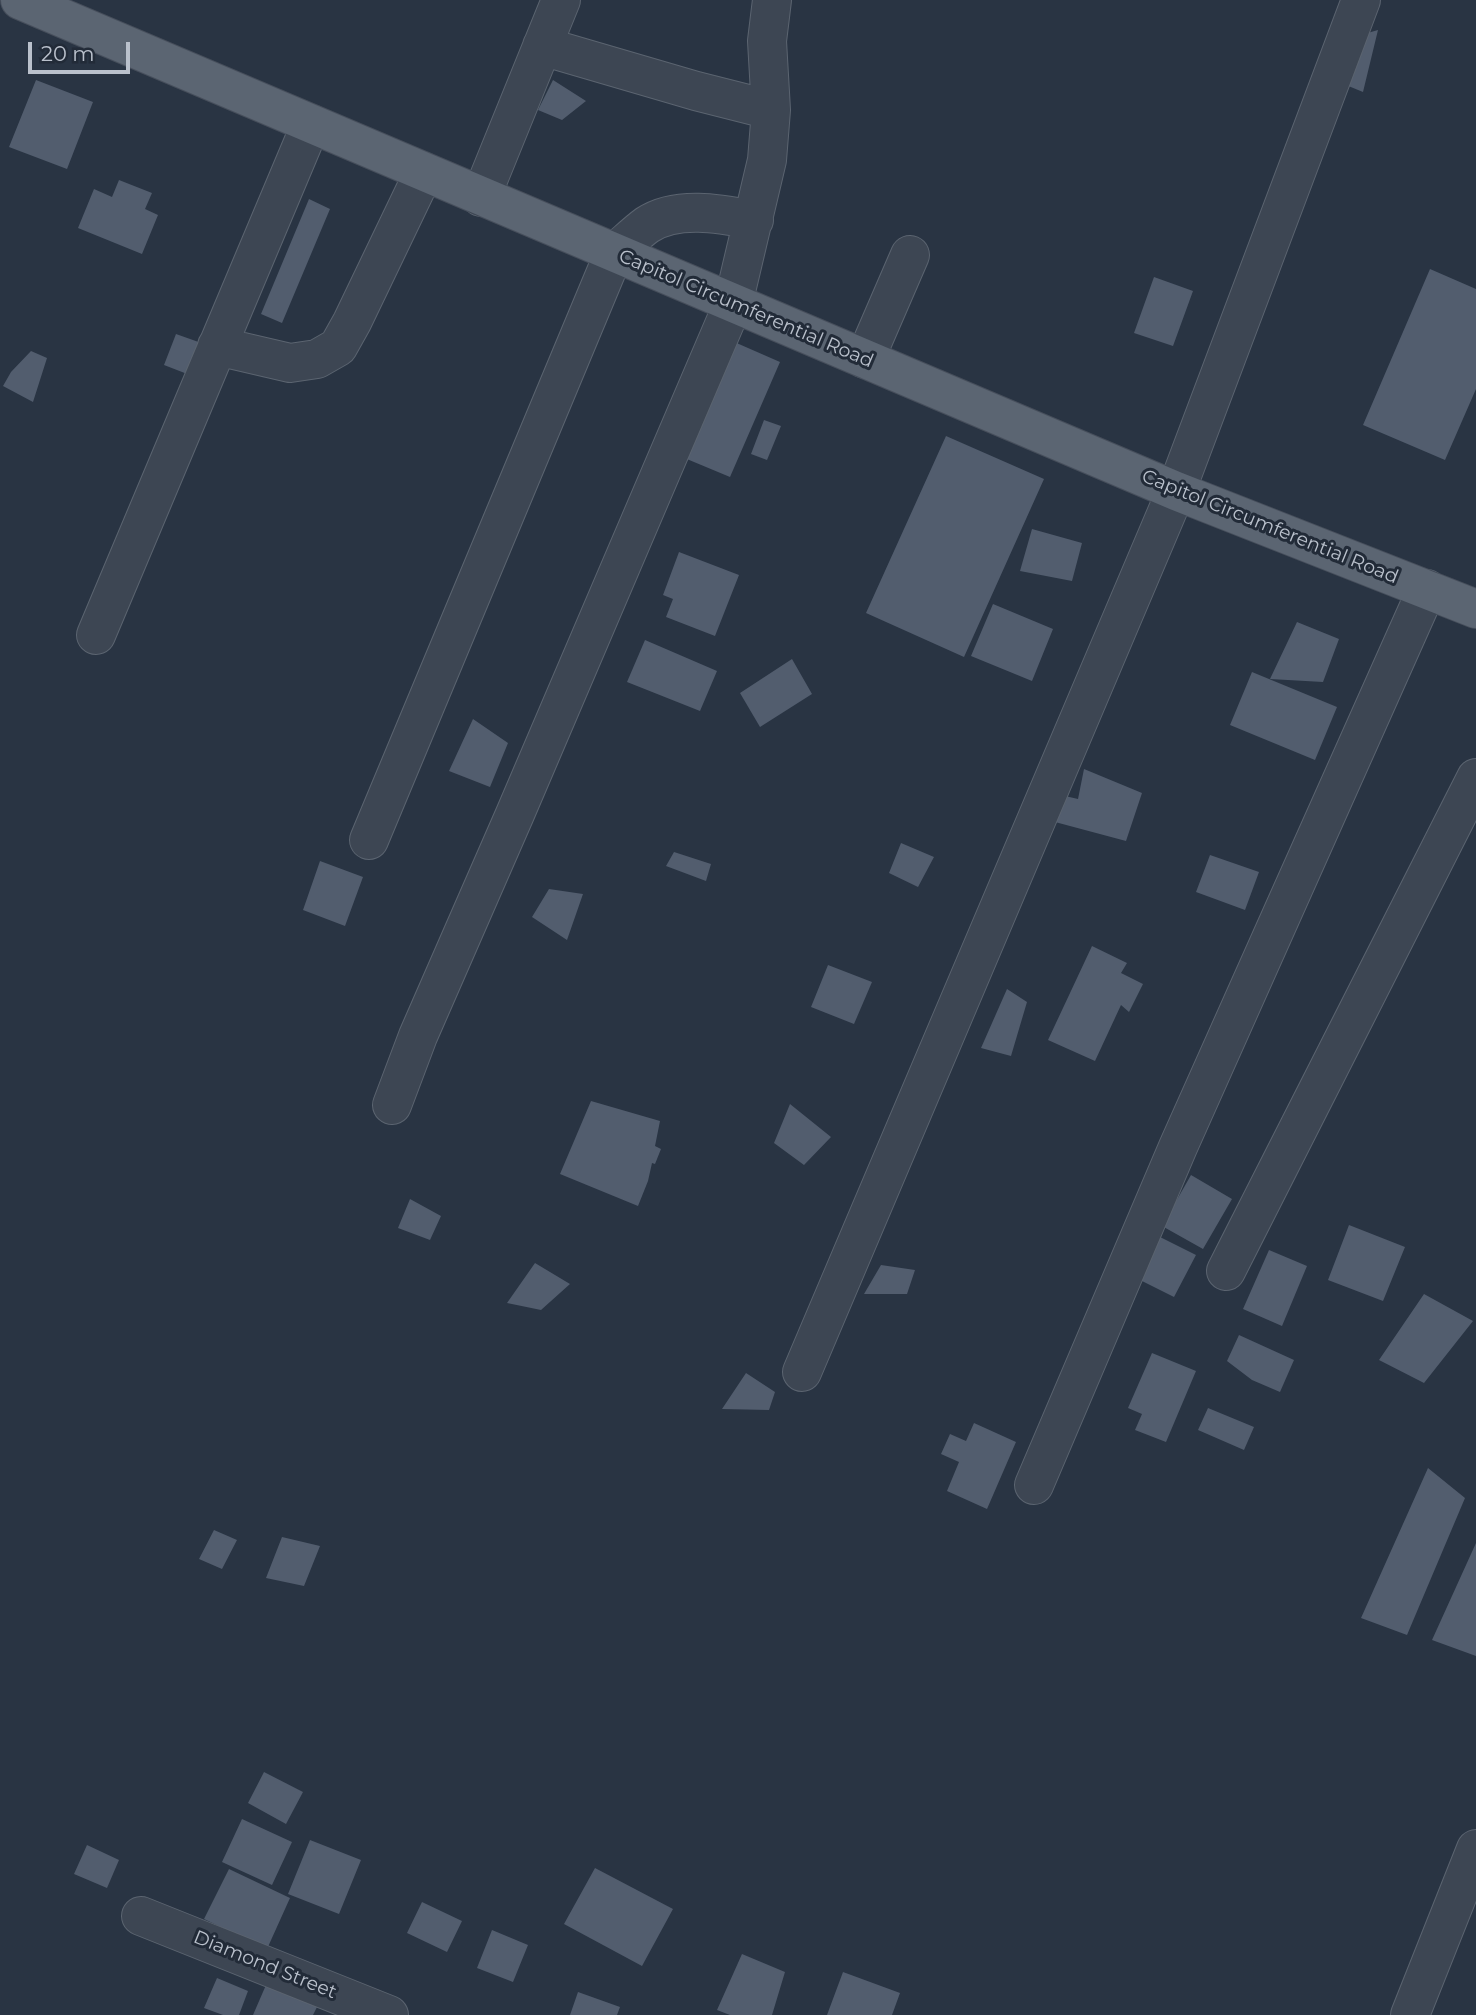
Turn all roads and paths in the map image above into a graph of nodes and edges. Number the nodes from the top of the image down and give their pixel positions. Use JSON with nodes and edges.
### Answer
{"nodes":[{"id":1,"x":20,"y":0,"type":"edge"},
{"id":2,"x":561,"y":0,"type":"edge"},
{"id":3,"x":772,"y":0,"type":"edge"},
{"id":4,"x":1361,"y":0,"type":"edge"},
{"id":5,"x":542,"y":46,"type":"junction"},
{"id":6,"x":771,"y":110,"type":"junction"},
{"id":7,"x":311,"y":124,"type":"junction"},
{"id":8,"x":424,"y":172,"type":"junction"},
{"id":9,"x":481,"y":197,"type":"junction"},
{"id":10,"x":754,"y":220,"type":"junction"},
{"id":11,"x":614,"y":253,"type":"junction"},
{"id":12,"x":909,"y":255,"type":"dead end"},
{"id":13,"x":733,"y":304,"type":"junction"},
{"id":14,"x":217,"y":346,"type":"junction"},
{"id":15,"x":864,"y":359,"type":"junction"},
{"id":16,"x":1176,"y":491,"type":"junction"},
{"id":17,"x":1427,"y":589,"type":"junction"},
{"id":18,"x":1476,"y":609,"type":"edge"},
{"id":19,"x":96,"y":635,"type":"dead end"},
{"id":20,"x":1476,"y":778,"type":"edge"},
{"id":21,"x":369,"y":840,"type":"dead end"},
{"id":22,"x":392,"y":1105,"type":"dead end"},
{"id":23,"x":1226,"y":1271,"type":"dead end"},
{"id":24,"x":802,"y":1372,"type":"dead end"},
{"id":25,"x":1034,"y":1485,"type":"dead end"},
{"id":26,"x":1473,"y":1864,"type":"edge"},
{"id":27,"x":141,"y":1916,"type":"dead end"},
{"id":28,"x":333,"y":2005,"type":"edge"},
{"id":29,"x":389,"y":2015,"type":"edge"},
{"id":30,"x":1410,"y":2015,"type":"edge"}],
"edges":[{"from":1,"to":7,"type":"main road","name":"Capitol Circumferential Road"},
{"from":2,"to":5,"type":"street"},
{"from":3,"to":6,"type":"street"},
{"from":4,"to":16,"type":"street"},
{"from":5,"to":6,"type":"street"},
{"from":5,"to":9,"type":"street"},
{"from":6,"to":10,"type":"street"},
{"from":7,"to":8,"type":"main road","name":"Capitol Circumferential Road"},
{"from":7,"to":14,"type":"street"},
{"from":8,"to":9,"type":"main road","name":"Capitol Circumferential Road"},
{"from":8,"to":14,"type":"street"},
{"from":9,"to":11,"type":"main road","name":"Capitol Circumferential Road"},
{"from":10,"to":11,"type":"street"},
{"from":10,"to":13,"type":"street"},
{"from":11,"to":13,"type":"main road","name":"Capitol Circumferential Road"},
{"from":11,"to":21,"type":"street"},
{"from":12,"to":15,"type":"street"},
{"from":13,"to":15,"type":"main road","name":"Capitol Circumferential Road"},
{"from":13,"to":22,"type":"street"},
{"from":14,"to":19,"type":"street"},
{"from":15,"to":16,"type":"main road","name":"Capitol Circumferential Road"},
{"from":16,"to":17,"type":"main road","name":"Capitol Circumferential Road"},
{"from":16,"to":24,"type":"street"},
{"from":17,"to":18,"type":"main road","name":"Capitol Circumferential Road"},
{"from":17,"to":25,"type":"street"},
{"from":20,"to":23,"type":"street"},
{"from":26,"to":30,"type":"street"},
{"from":27,"to":28,"type":"street","name":"Diamond Street"},
{"from":28,"to":29,"type":"street","name":"Diamond Street"}]}
